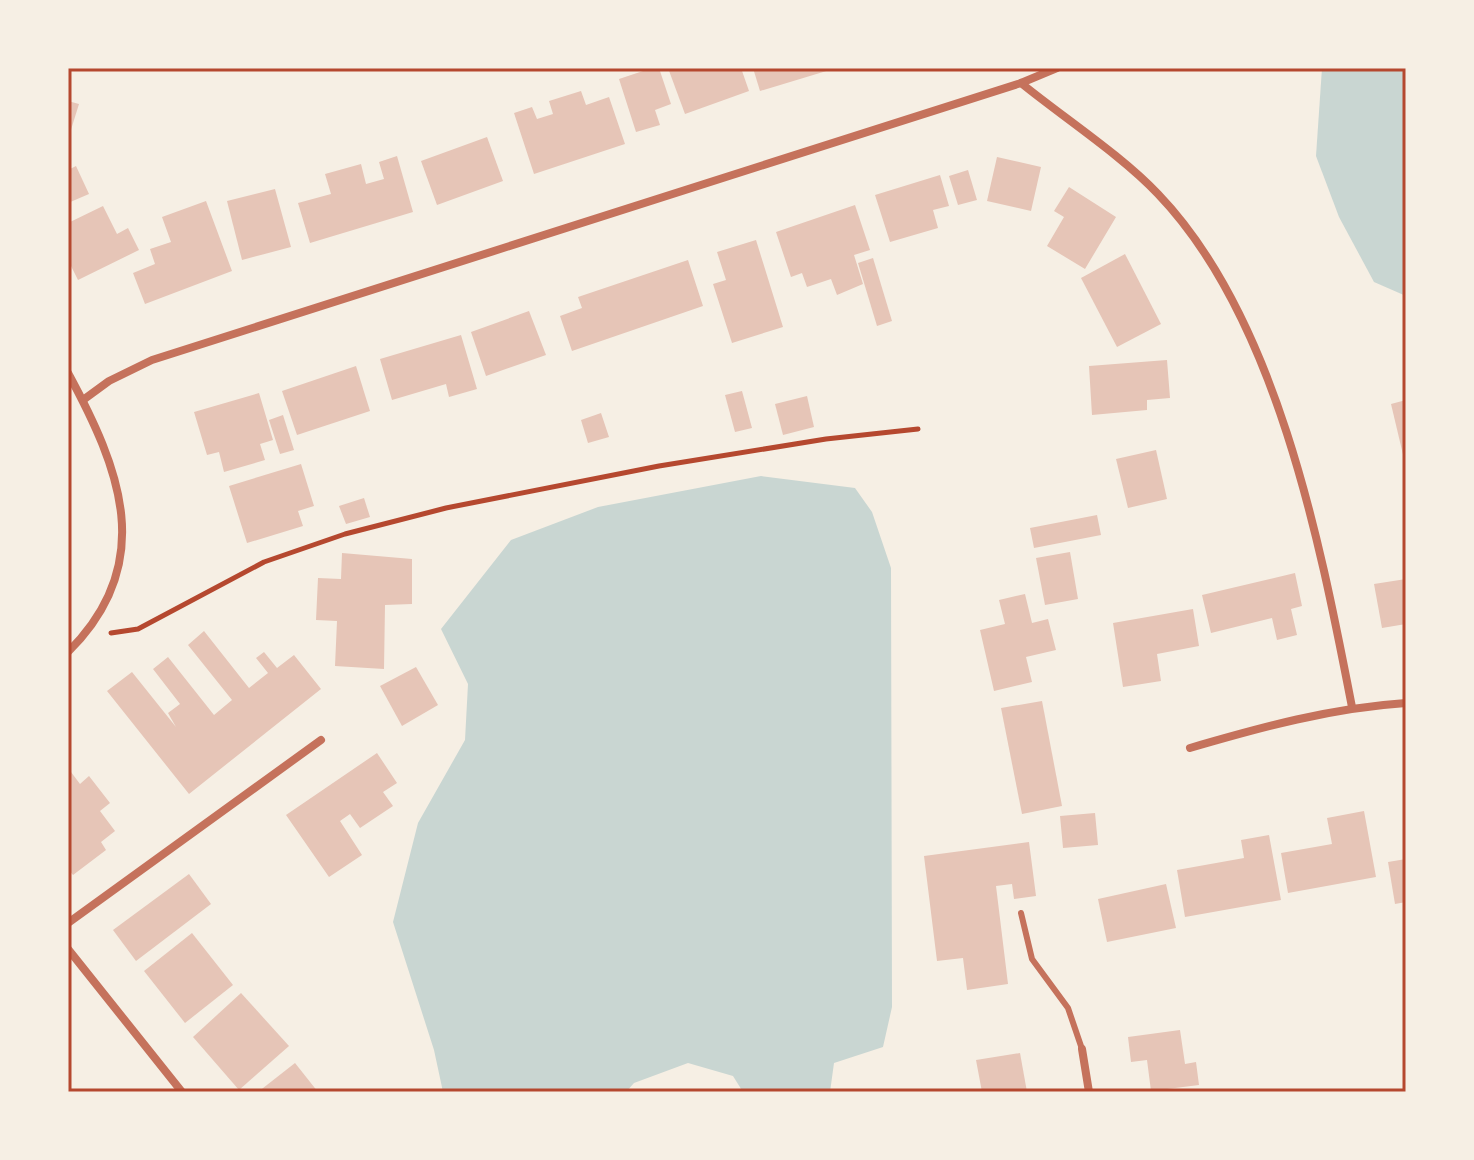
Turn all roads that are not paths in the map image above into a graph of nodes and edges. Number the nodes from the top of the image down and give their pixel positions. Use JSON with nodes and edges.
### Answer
{"nodes":[{"id":1,"x":1057,"y":68,"type":"edge"},
{"id":2,"x":1021,"y":83,"type":"junction"},
{"id":3,"x":68,"y":373,"type":"edge"},
{"id":4,"x":83,"y":400,"type":"junction"},
{"id":5,"x":68,"y":652,"type":"edge"},
{"id":6,"x":1406,"y":703,"type":"edge"},
{"id":7,"x":1352,"y":707,"type":"junction"},
{"id":8,"x":321,"y":740,"type":"dead end"},
{"id":9,"x":1190,"y":748,"type":"dead end"},
{"id":10,"x":1021,"y":913,"type":"dead end"},
{"id":11,"x":68,"y":923,"type":"edge"},
{"id":12,"x":68,"y":949,"type":"edge"},
{"id":13,"x":1082,"y":1049,"type":"joint"},
{"id":14,"x":182,"y":1092,"type":"edge"},
{"id":15,"x":1089,"y":1092,"type":"edge"}],
"edges":[{"from":1,"to":2,"type":"street"},
{"from":2,"to":4,"type":"street"},
{"from":2,"to":7,"type":"street"},
{"from":3,"to":4,"type":"street"},
{"from":4,"to":5,"type":"street"},
{"from":6,"to":7,"type":"street"},
{"from":7,"to":9,"type":"street"},
{"from":8,"to":11,"type":"street"},
{"from":10,"to":13,"type":"lane"},
{"from":12,"to":14,"type":"street"},
{"from":13,"to":15,"type":"street"}]}
